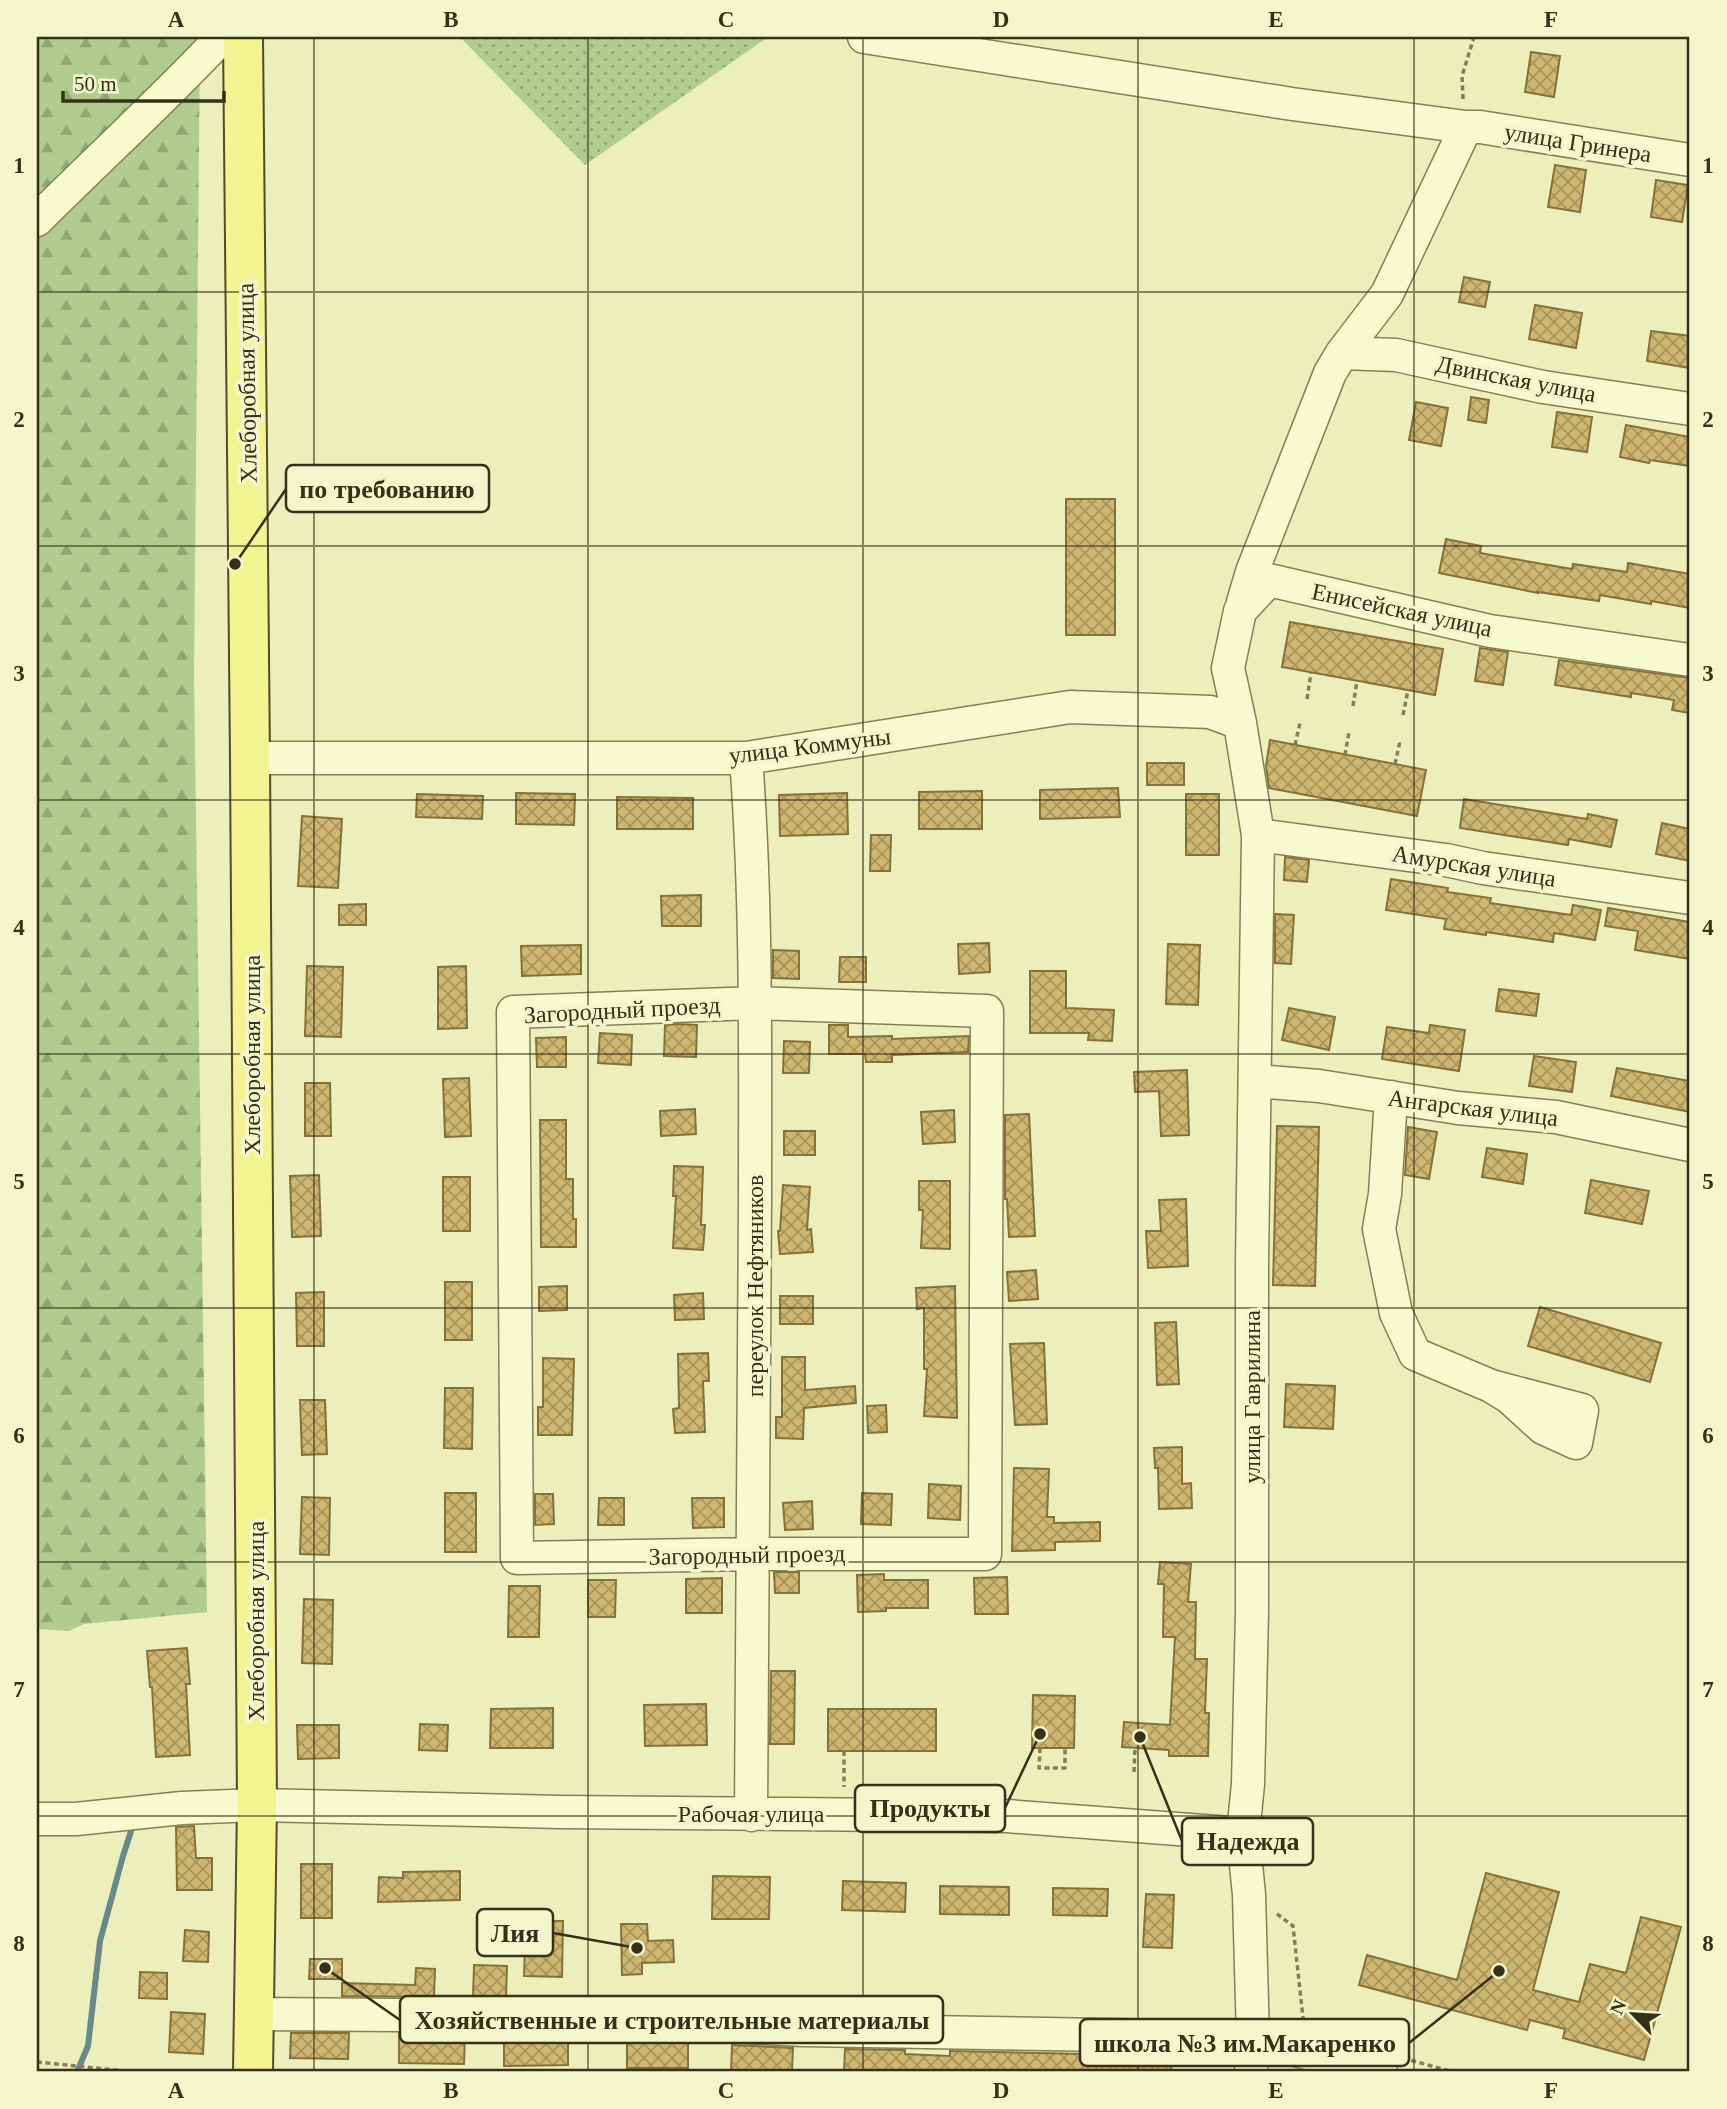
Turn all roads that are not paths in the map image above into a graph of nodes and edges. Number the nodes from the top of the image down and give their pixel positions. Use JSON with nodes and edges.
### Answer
{"nodes":[{"id":1,"x":222,"y":37,"type":"edge"},
{"id":2,"x":243,"y":37,"type":"edge"},
{"id":3,"x":864,"y":37,"type":"edge"},
{"id":4,"x":1473,"y":127,"type":"junction"},
{"id":5,"x":1690,"y":160,"type":"edge"},
{"id":6,"x":37,"y":220,"type":"edge"},
{"id":7,"x":1342,"y":353,"type":"junction"},
{"id":8,"x":1690,"y":409,"type":"edge"},
{"id":9,"x":1240,"y":611,"type":"junction"},
{"id":10,"x":1690,"y":660,"type":"edge"},
{"id":11,"x":1240,"y":723,"type":"junction"},
{"id":12,"x":250,"y":758,"type":"junction"},
{"id":13,"x":746,"y":758,"type":"junction"},
{"id":14,"x":1258,"y":835,"type":"junction"},
{"id":15,"x":1690,"y":898,"type":"edge"},
{"id":16,"x":755,"y":1003,"type":"junction"},
{"id":17,"x":1255,"y":1081,"type":"junction"},
{"id":18,"x":1391,"y":1097,"type":"junction"},
{"id":19,"x":1690,"y":1145,"type":"edge"},
{"id":20,"x":1491,"y":1386,"type":"dead end"},
{"id":21,"x":755,"y":1554,"type":"junction"},
{"id":22,"x":257,"y":1805,"type":"junction"},
{"id":23,"x":751,"y":1815,"type":"junction"},
{"id":24,"x":37,"y":1819,"type":"edge"},
{"id":25,"x":1244,"y":1834,"type":"junction"},
{"id":26,"x":254,"y":2014,"type":"junction"},
{"id":27,"x":1253,"y":2039,"type":"junction"},
{"id":28,"x":253,"y":2072,"type":"edge"},
{"id":29,"x":1251,"y":2072,"type":"edge"},
{"id":30,"x":1381,"y":2072,"type":"edge"}],
"edges":[{"from":1,"to":6,"type":"street"},
{"from":2,"to":12,"type":"main road","name":"Хлеборобная улица"},
{"from":3,"to":4,"type":"street","name":"улица Гринера"},
{"from":4,"to":5,"type":"street","name":"улица Гринера"},
{"from":4,"to":7,"type":"street"},
{"from":7,"to":8,"type":"street","name":"Двинская улица"},
{"from":7,"to":9,"type":"street"},
{"from":9,"to":10,"type":"street","name":"Енисейская улица"},
{"from":9,"to":11,"type":"street"},
{"from":11,"to":13,"type":"street","name":"улица Коммуны"},
{"from":11,"to":14,"type":"street","name":"улица Гаврилина"},
{"from":12,"to":13,"type":"street","name":"улица Коммуны"},
{"from":12,"to":22,"type":"main road","name":"Хлеборобная улица"},
{"from":13,"to":16,"type":"street","name":"переулок Нефтяников"},
{"from":14,"to":15,"type":"street","name":"Амурская улица"},
{"from":14,"to":17,"type":"street","name":"улица Гаврилина"},
{"from":16,"to":21,"type":"street","name":"переулок Нефтяников"},
{"from":16,"to":21,"type":"street","name":"Загородный проезд"},
{"from":16,"to":21,"type":"street","name":"Загородный проезд"},
{"from":17,"to":18,"type":"street","name":"Ангарская улица"},
{"from":17,"to":25,"type":"street","name":"улица Гаврилина"},
{"from":18,"to":19,"type":"street","name":"Ангарская улица"},
{"from":18,"to":20,"type":"street"},
{"from":21,"to":23,"type":"street","name":"переулок Нефтяников"},
{"from":22,"to":23,"type":"street","name":"Рабочая улица"},
{"from":22,"to":24,"type":"street","name":"Рабочая улица"},
{"from":22,"to":26,"type":"main road","name":"Хлеборобная улица"},
{"from":23,"to":25,"type":"street","name":"Рабочая улица"},
{"from":25,"to":27,"type":"street","name":"улица Гаврилина"},
{"from":26,"to":27,"type":"street"},
{"from":26,"to":28,"type":"main road","name":"Хлеборобная улица"},
{"from":27,"to":29,"type":"street","name":"улица Гаврилина"},
{"from":27,"to":30,"type":"street"}]}
